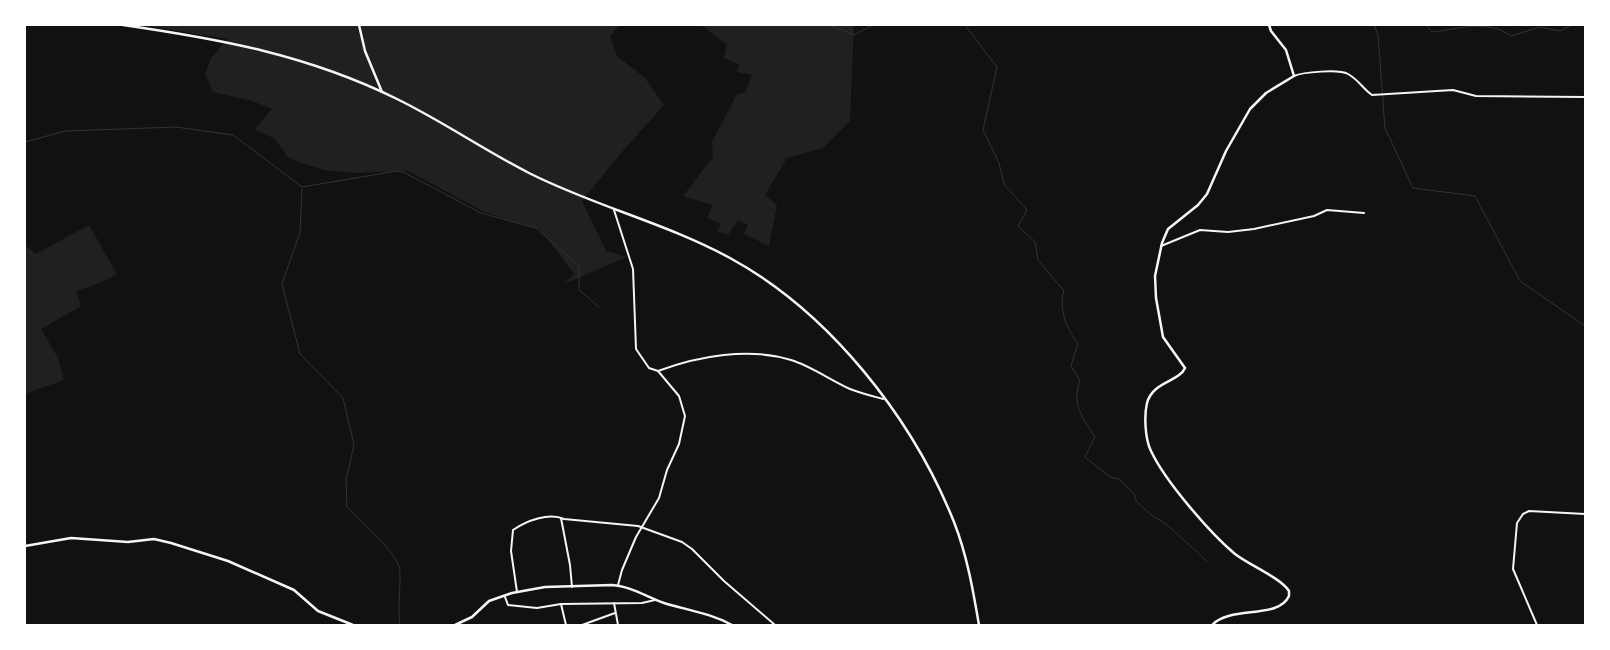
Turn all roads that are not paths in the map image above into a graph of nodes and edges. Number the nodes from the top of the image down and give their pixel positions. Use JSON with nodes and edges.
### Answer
{"nodes":[{"id":1,"x":123,"y":25,"type":"edge"},
{"id":2,"x":359,"y":25,"type":"edge"},
{"id":3,"x":1269,"y":25,"type":"edge"},
{"id":4,"x":1294,"y":76,"type":"junction"},
{"id":5,"x":382,"y":92,"type":"junction"},
{"id":6,"x":1585,"y":97,"type":"edge"},
{"id":7,"x":614,"y":209,"type":"junction"},
{"id":8,"x":1364,"y":213,"type":"dead end"},
{"id":9,"x":1161,"y":246,"type":"junction"},
{"id":10,"x":658,"y":371,"type":"junction"},
{"id":11,"x":883,"y":399,"type":"junction"},
{"id":12,"x":1585,"y":514,"type":"edge"},
{"id":13,"x":561,"y":518,"type":"junction"},
{"id":14,"x":641,"y":527,"type":"junction"},
{"id":15,"x":25,"y":546,"type":"edge"},
{"id":16,"x":618,"y":585,"type":"junction"},
{"id":17,"x":572,"y":587,"type":"junction"},
{"id":18,"x":517,"y":592,"type":"junction"},
{"id":19,"x":504,"y":596,"type":"junction"},
{"id":20,"x":657,"y":600,"type":"junction"},
{"id":21,"x":561,"y":604,"type":"junction"},
{"id":22,"x":614,"y":604,"type":"junction"},
{"id":23,"x":615,"y":613,"type":"junction"},
{"id":24,"x":353,"y":625,"type":"edge"},
{"id":25,"x":455,"y":625,"type":"edge"},
{"id":26,"x":566,"y":625,"type":"edge"},
{"id":27,"x":582,"y":625,"type":"edge"},
{"id":28,"x":618,"y":625,"type":"edge"},
{"id":29,"x":732,"y":625,"type":"edge"},
{"id":30,"x":775,"y":625,"type":"edge"},
{"id":31,"x":978,"y":625,"type":"edge"},
{"id":32,"x":1212,"y":625,"type":"edge"},
{"id":33,"x":1537,"y":625,"type":"edge"}],
"edges":[{"from":1,"to":5,"type":"street"},
{"from":2,"to":5,"type":"street"},
{"from":3,"to":4,"type":"street"},
{"from":4,"to":6,"type":"street"},
{"from":4,"to":9,"type":"street"},
{"from":5,"to":7,"type":"street"},
{"from":7,"to":10,"type":"street"},
{"from":7,"to":11,"type":"street"},
{"from":8,"to":9,"type":"street"},
{"from":9,"to":32,"type":"street"},
{"from":10,"to":11,"type":"street"},
{"from":10,"to":14,"type":"street"},
{"from":11,"to":31,"type":"street"},
{"from":12,"to":33,"type":"street"},
{"from":13,"to":14,"type":"street"},
{"from":13,"to":17,"type":"street"},
{"from":13,"to":18,"type":"street"},
{"from":14,"to":16,"type":"street"},
{"from":14,"to":30,"type":"street"},
{"from":15,"to":24,"type":"street"},
{"from":16,"to":17,"type":"street"},
{"from":16,"to":20,"type":"street"},
{"from":17,"to":18,"type":"street"},
{"from":18,"to":19,"type":"street"},
{"from":19,"to":21,"type":"street"},
{"from":19,"to":25,"type":"street"},
{"from":20,"to":22,"type":"street"},
{"from":20,"to":29,"type":"street"},
{"from":21,"to":22,"type":"street"},
{"from":21,"to":26,"type":"street"},
{"from":22,"to":23,"type":"street"},
{"from":23,"to":27,"type":"street"},
{"from":23,"to":28,"type":"street"}]}
